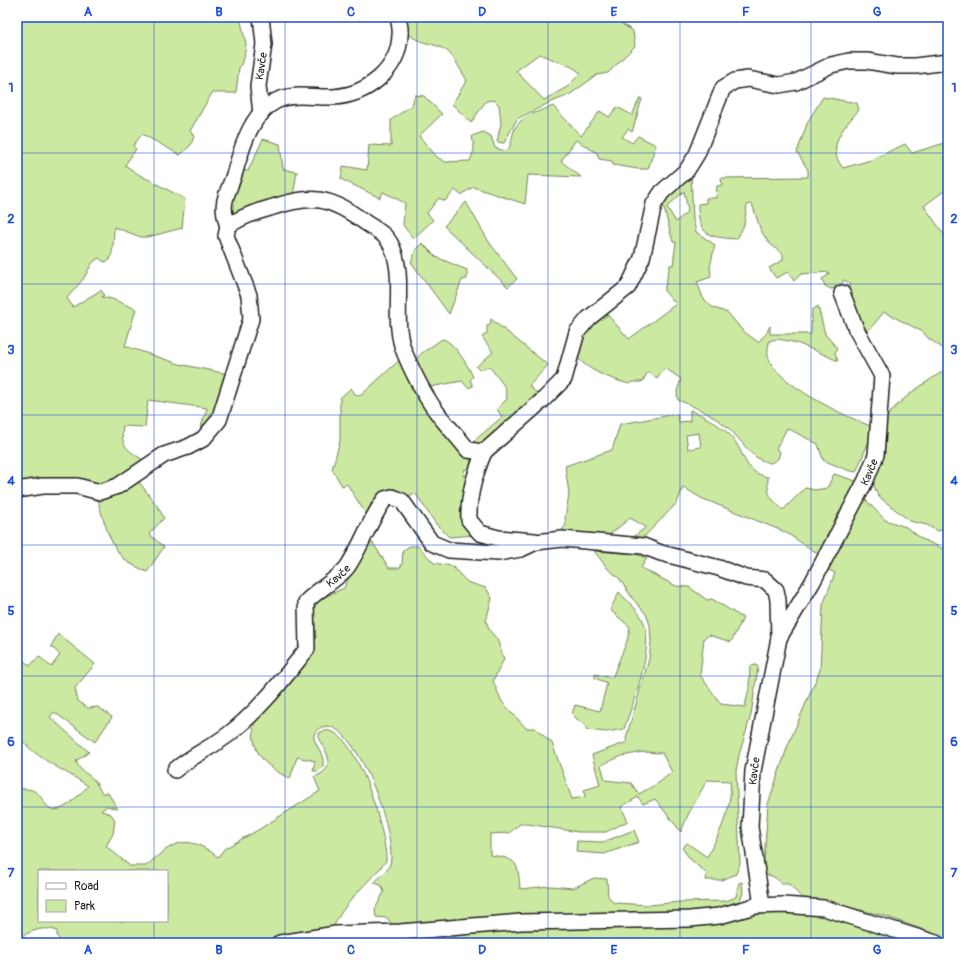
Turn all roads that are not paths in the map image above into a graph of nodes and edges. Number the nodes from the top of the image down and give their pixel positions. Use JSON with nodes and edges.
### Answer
{"nodes":[{"id":1,"x":260,"y":17,"type":"edge"},
{"id":2,"x":398,"y":17,"type":"edge"},
{"id":3,"x":948,"y":62,"type":"edge"},
{"id":4,"x":261,"y":114,"type":"junction"},
{"id":5,"x":228,"y":226,"type":"junction"},
{"id":6,"x":842,"y":293,"type":"dead end"},
{"id":7,"x":484,"y":452,"type":"junction"},
{"id":8,"x":17,"y":490,"type":"edge"},
{"id":9,"x":536,"y":542,"type":"junction"},
{"id":10,"x":779,"y":638,"type":"junction"},
{"id":11,"x":175,"y":770,"type":"dead end"},
{"id":12,"x":762,"y":906,"type":"junction"},
{"id":13,"x":280,"y":943,"type":"edge"},
{"id":14,"x":936,"y":943,"type":"edge"}],
"edges":[{"from":1,"to":4,"type":"street","name":"Kavče"},
{"from":2,"to":4,"type":"street"},
{"from":3,"to":7,"type":"street"},
{"from":4,"to":5,"type":"street"},
{"from":5,"to":7,"type":"street"},
{"from":5,"to":8,"type":"street"},
{"from":6,"to":10,"type":"street","name":"Kavče"},
{"from":7,"to":9,"type":"street","name":"Kavče"},
{"from":9,"to":10,"type":"street","name":"Kavče"},
{"from":9,"to":11,"type":"street","name":"Kavče"},
{"from":10,"to":12,"type":"street","name":"Kavče"},
{"from":12,"to":13,"type":"street"},
{"from":12,"to":14,"type":"street"}]}
